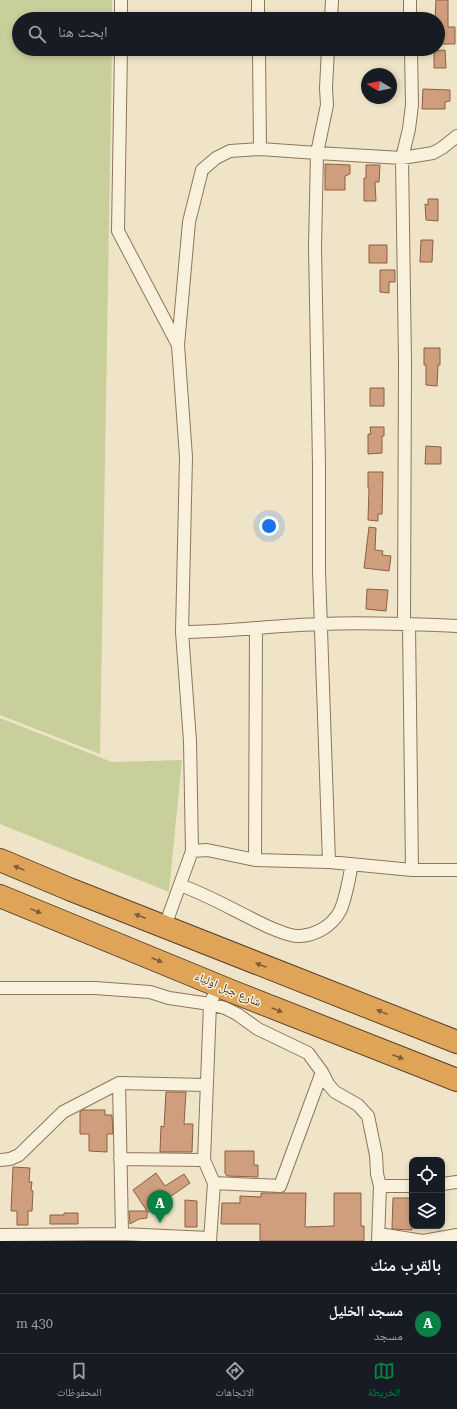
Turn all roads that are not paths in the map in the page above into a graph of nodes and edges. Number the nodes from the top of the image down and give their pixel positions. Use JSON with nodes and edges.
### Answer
{"nodes":[{"id":1,"x":121,"y":0,"type":"edge"},
{"id":2,"x":258,"y":0,"type":"edge"},
{"id":3,"x":332,"y":0,"type":"edge"},
{"id":4,"x":410,"y":0,"type":"edge"},
{"id":5,"x":121,"y":12,"type":"edge"},
{"id":6,"x":258,"y":12,"type":"edge"},
{"id":7,"x":331,"y":12,"type":"edge"},
{"id":8,"x":410,"y":12,"type":"edge"},
{"id":9,"x":121,"y":56,"type":"edge"},
{"id":10,"x":259,"y":56,"type":"edge"},
{"id":11,"x":328,"y":56,"type":"edge"},
{"id":12,"x":411,"y":56,"type":"edge"},
{"id":13,"x":457,"y":136,"type":"edge"},
{"id":14,"x":260,"y":149,"type":"junction"},
{"id":15,"x":318,"y":154,"type":"junction"},
{"id":16,"x":402,"y":158,"type":"junction"},
{"id":17,"x":178,"y":345,"type":"junction"},
{"id":18,"x":320,"y":624,"type":"junction"},
{"id":19,"x":407,"y":624,"type":"junction"},
{"id":20,"x":457,"y":626,"type":"edge"},
{"id":21,"x":256,"y":628,"type":"junction"},
{"id":22,"x":182,"y":632,"type":"junction"},
{"id":23,"x":192,"y":851,"type":"junction"},
{"id":24,"x":0,"y":860,"type":"edge"},
{"id":25,"x":255,"y":860,"type":"junction"},
{"id":26,"x":329,"y":862,"type":"junction"},
{"id":27,"x":352,"y":864,"type":"junction"},
{"id":28,"x":412,"y":870,"type":"junction"},
{"id":29,"x":457,"y":870,"type":"edge"},
{"id":30,"x":180,"y":885,"type":"junction"},
{"id":31,"x":0,"y":896,"type":"edge"},
{"id":32,"x":165,"y":926,"type":"junction"},
{"id":33,"x":0,"y":988,"type":"edge"},
{"id":34,"x":214,"y":994,"type":"junction"},
{"id":35,"x":457,"y":1042,"type":"edge"},
{"id":36,"x":322,"y":1072,"type":"junction"},
{"id":37,"x":457,"y":1080,"type":"edge"},
{"id":38,"x":120,"y":1083,"type":"junction"},
{"id":39,"x":206,"y":1085,"type":"junction"},
{"id":40,"x":120,"y":1159,"type":"junction"},
{"id":41,"x":0,"y":1160,"type":"edge"},
{"id":42,"x":204,"y":1160,"type":"junction"},
{"id":43,"x":457,"y":1182,"type":"edge"},
{"id":44,"x":214,"y":1183,"type":"junction"},
{"id":45,"x":445,"y":1184,"type":"edge"},
{"id":46,"x":380,"y":1186,"type":"junction"},
{"id":47,"x":409,"y":1186,"type":"edge"},
{"id":48,"x":122,"y":1234,"type":"junction"},
{"id":49,"x":457,"y":1234,"type":"edge"},
{"id":50,"x":0,"y":1236,"type":"edge"},
{"id":51,"x":379,"y":1238,"type":"edge"},
{"id":52,"x":210,"y":1239,"type":"edge"},
{"id":53,"x":423,"y":1241,"type":"edge"}],
"edges":[{"from":1,"to":5,"type":"street"},
{"from":2,"to":6,"type":"street"},
{"from":3,"to":7,"type":"street"},
{"from":4,"to":8,"type":"street"},
{"from":9,"to":17,"type":"street"},
{"from":10,"to":14,"type":"street"},
{"from":11,"to":15,"type":"street"},
{"from":12,"to":16,"type":"street"},
{"from":13,"to":16,"type":"street"},
{"from":14,"to":15,"type":"street"},
{"from":14,"to":17,"type":"street"},
{"from":15,"to":16,"type":"street"},
{"from":15,"to":18,"type":"street"},
{"from":16,"to":19,"type":"street"},
{"from":17,"to":22,"type":"street"},
{"from":18,"to":19,"type":"street"},
{"from":18,"to":21,"type":"street"},
{"from":18,"to":26,"type":"street"},
{"from":19,"to":20,"type":"street"},
{"from":19,"to":28,"type":"street"},
{"from":21,"to":22,"type":"street"},
{"from":21,"to":25,"type":"street"},
{"from":22,"to":23,"type":"street"},
{"from":23,"to":25,"type":"street"},
{"from":23,"to":30,"type":"street"},
{"from":32,"to":24,"type":"highway","one_way":true},
{"from":25,"to":26,"type":"street"},
{"from":26,"to":27,"type":"street"},
{"from":27,"to":28,"type":"street"},
{"from":27,"to":30,"type":"street"},
{"from":28,"to":29,"type":"street"},
{"from":30,"to":32,"type":"street"},
{"from":31,"to":34,"type":"highway","name":"شارع جبل اولياء","one_way":true},
{"from":35,"to":32,"type":"highway","one_way":true},
{"from":33,"to":34,"type":"street"},
{"from":34,"to":36,"type":"street"},
{"from":34,"to":37,"type":"highway","name":"شارع جبل اولياء","one_way":true},
{"from":34,"to":39,"type":"street"},
{"from":36,"to":44,"type":"street"},
{"from":36,"to":46,"type":"street"},
{"from":38,"to":39,"type":"street"},
{"from":38,"to":40,"type":"street"},
{"from":38,"to":41,"type":"street"},
{"from":39,"to":42,"type":"street"},
{"from":40,"to":42,"type":"street"},
{"from":40,"to":48,"type":"street"},
{"from":42,"to":44,"type":"street"},
{"from":43,"to":45,"type":"street"},
{"from":44,"to":52,"type":"street"},
{"from":46,"to":47,"type":"street"},
{"from":46,"to":51,"type":"street"},
{"from":48,"to":50,"type":"street"},
{"from":48,"to":52,"type":"street"},
{"from":49,"to":53,"type":"street"},
{"from":51,"to":53,"type":"street"}]}
